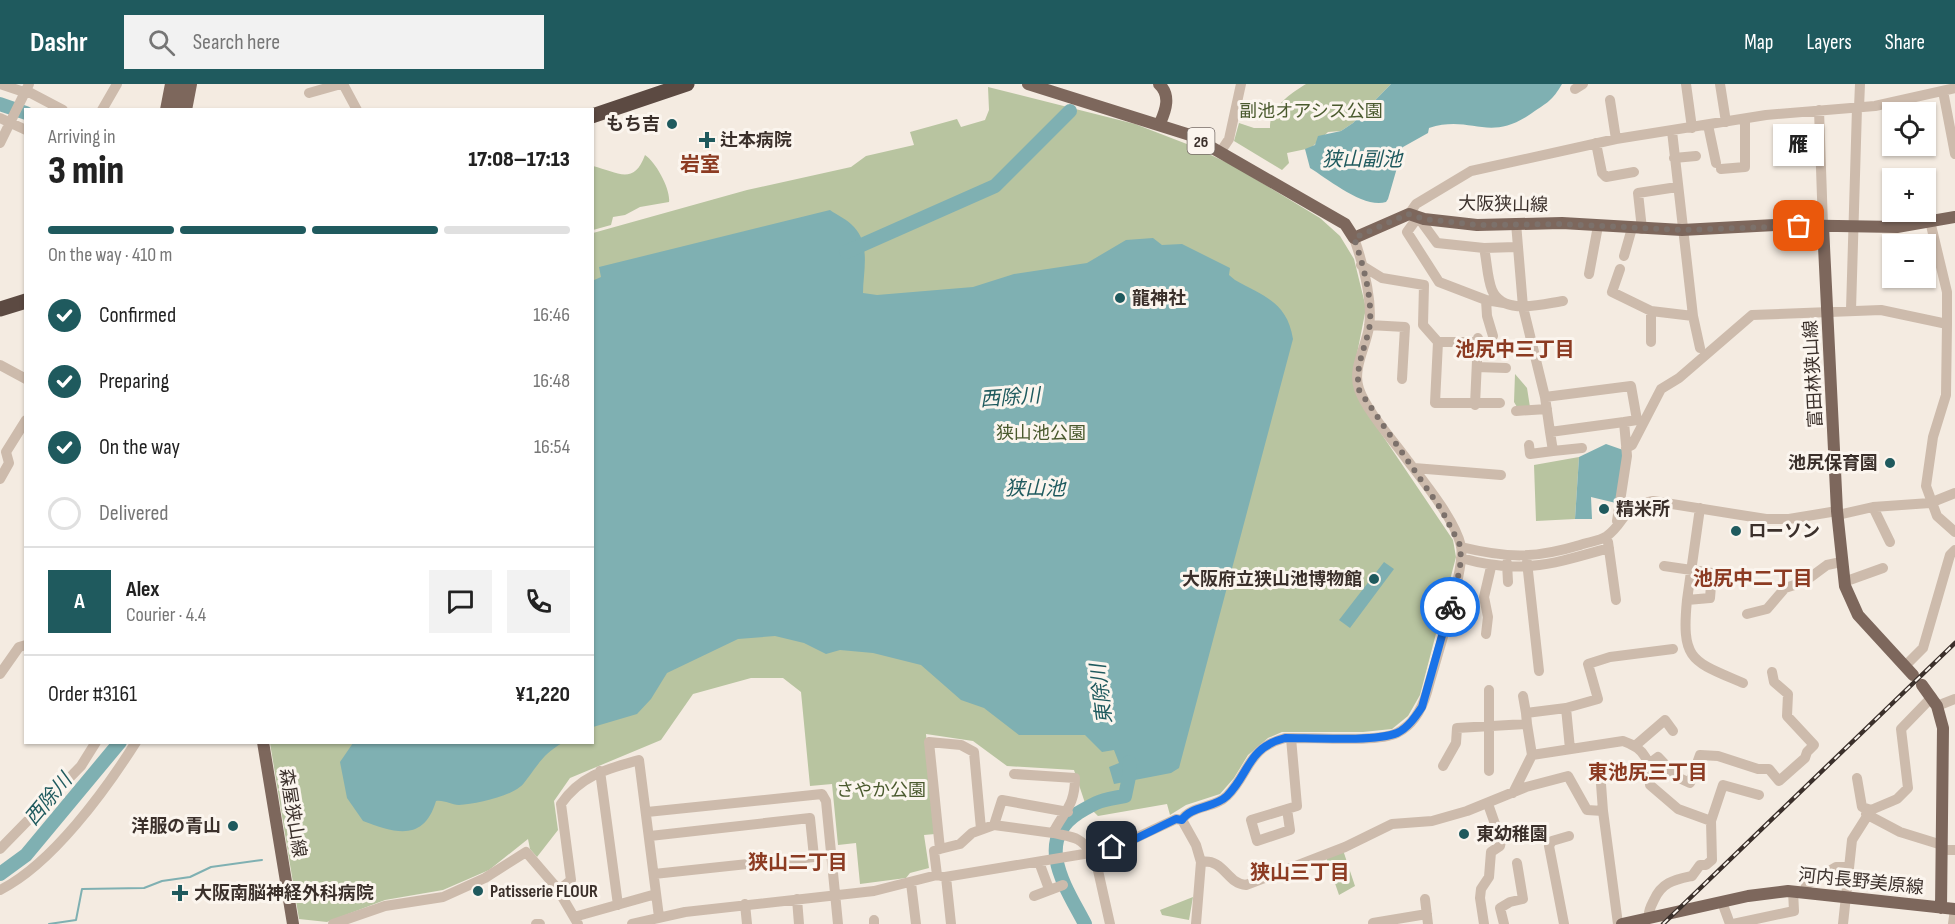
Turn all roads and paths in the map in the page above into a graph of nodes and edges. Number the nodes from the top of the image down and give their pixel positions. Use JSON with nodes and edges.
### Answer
{"nodes":[{"id":1,"x":0,"y":84,"type":"edge"},
{"id":2,"x":117,"y":84,"type":"edge"},
{"id":3,"x":171,"y":84,"type":"edge"},
{"id":4,"x":182,"y":84,"type":"edge"},
{"id":5,"x":191,"y":84,"type":"edge"},
{"id":6,"x":342,"y":84,"type":"edge"},
{"id":7,"x":687,"y":84,"type":"edge"},
{"id":8,"x":1028,"y":84,"type":"edge"},
{"id":9,"x":1159,"y":84,"type":"edge"},
{"id":10,"x":1241,"y":84,"type":"edge"},
{"id":11,"x":1686,"y":84,"type":"edge"},
{"id":12,"x":1720,"y":84,"type":"edge"},
{"id":13,"x":1860,"y":84,"type":"edge"},
{"id":14,"x":1955,"y":88,"type":"edge"},
{"id":15,"x":647,"y":91,"type":"edge"},
{"id":16,"x":1943,"y":91,"type":"junction"},
{"id":17,"x":25,"y":92,"type":"edge"},
{"id":18,"x":309,"y":93,"type":"dead end"},
{"id":19,"x":1610,"y":99,"type":"dead end"},
{"id":20,"x":59,"y":108,"type":"edge"},
{"id":21,"x":103,"y":108,"type":"edge"},
{"id":22,"x":166,"y":108,"type":"edge"},
{"id":23,"x":176,"y":108,"type":"edge"},
{"id":24,"x":186,"y":108,"type":"edge"},
{"id":25,"x":356,"y":108,"type":"edge"},
{"id":26,"x":1858,"y":108,"type":"junction"},
{"id":27,"x":1818,"y":110,"type":"junction"},
{"id":28,"x":594,"y":115,"type":"edge"},
{"id":29,"x":0,"y":118,"type":"edge"},
{"id":30,"x":1745,"y":118,"type":"junction"},
{"id":31,"x":12,"y":120,"type":"junction"},
{"id":32,"x":1726,"y":122,"type":"junction"},
{"id":33,"x":1160,"y":123,"type":"junction"},
{"id":34,"x":1708,"y":125,"type":"junction"},
{"id":35,"x":1692,"y":128,"type":"junction"},
{"id":36,"x":24,"y":129,"type":"edge"},
{"id":37,"x":1671,"y":131,"type":"junction"},
{"id":38,"x":1616,"y":139,"type":"junction"},
{"id":39,"x":0,"y":143,"type":"edge"},
{"id":40,"x":1596,"y":143,"type":"junction"},
{"id":41,"x":1221,"y":151,"type":"junction"},
{"id":42,"x":1955,"y":154,"type":"edge"},
{"id":43,"x":1695,"y":156,"type":"dead end"},
{"id":44,"x":1674,"y":158,"type":"junction"},
{"id":45,"x":1634,"y":172,"type":"dead end"},
{"id":46,"x":1677,"y":187,"type":"junction"},
{"id":47,"x":1413,"y":216,"type":"junction"},
{"id":48,"x":1955,"y":217,"type":"edge"},
{"id":49,"x":1936,"y":220,"type":"edge"},
{"id":50,"x":1924,"y":222,"type":"edge"},
{"id":51,"x":1930,"y":222,"type":"edge"},
{"id":52,"x":1516,"y":224,"type":"junction"},
{"id":53,"x":1598,"y":226,"type":"junction"},
{"id":54,"x":1822,"y":226,"type":"junction"},
{"id":55,"x":1853,"y":227,"type":"junction"},
{"id":56,"x":1637,"y":228,"type":"junction"},
{"id":57,"x":1682,"y":230,"type":"junction"},
{"id":58,"x":1354,"y":238,"type":"junction"},
{"id":59,"x":1516,"y":247,"type":"junction"},
{"id":60,"x":1484,"y":248,"type":"junction"},
{"id":61,"x":1624,"y":256,"type":"dead end"},
{"id":62,"x":1361,"y":265,"type":"junction"},
{"id":63,"x":1620,"y":269,"type":"dead end"},
{"id":64,"x":1588,"y":274,"type":"dead end"},
{"id":65,"x":1486,"y":300,"type":"junction"},
{"id":66,"x":1563,"y":301,"type":"dead end"},
{"id":67,"x":24,"y":302,"type":"edge"},
{"id":68,"x":1504,"y":303,"type":"junction"},
{"id":69,"x":1522,"y":307,"type":"junction"},
{"id":70,"x":0,"y":309,"type":"edge"},
{"id":71,"x":1851,"y":310,"type":"junction"},
{"id":72,"x":1651,"y":311,"type":"junction"},
{"id":73,"x":1828,"y":311,"type":"junction"},
{"id":74,"x":1693,"y":316,"type":"junction"},
{"id":75,"x":1369,"y":325,"type":"junction"},
{"id":76,"x":1950,"y":330,"type":"edge"},
{"id":77,"x":1493,"y":336,"type":"dead end"},
{"id":78,"x":1438,"y":342,"type":"junction"},
{"id":79,"x":1651,"y":342,"type":"dead end"},
{"id":80,"x":1700,"y":348,"type":"dead end"},
{"id":81,"x":0,"y":365,"type":"edge"},
{"id":82,"x":1477,"y":367,"type":"junction"},
{"id":83,"x":1506,"y":368,"type":"dead end"},
{"id":84,"x":1951,"y":374,"type":"edge"},
{"id":85,"x":24,"y":378,"type":"edge"},
{"id":86,"x":1402,"y":379,"type":"dead end"},
{"id":87,"x":1545,"y":397,"type":"junction"},
{"id":88,"x":1500,"y":403,"type":"dead end"},
{"id":89,"x":1475,"y":405,"type":"junction"},
{"id":90,"x":1547,"y":408,"type":"junction"},
{"id":91,"x":1516,"y":411,"type":"dead end"},
{"id":92,"x":1624,"y":422,"type":"junction"},
{"id":93,"x":24,"y":423,"type":"edge"},
{"id":94,"x":1550,"y":432,"type":"junction"},
{"id":95,"x":1529,"y":445,"type":"dead end"},
{"id":96,"x":1582,"y":448,"type":"dead end"},
{"id":97,"x":1626,"y":448,"type":"junction"},
{"id":98,"x":1553,"y":451,"type":"junction"},
{"id":99,"x":1414,"y":468,"type":"junction"},
{"id":100,"x":1501,"y":475,"type":"dead end"},
{"id":101,"x":0,"y":479,"type":"edge"},
{"id":102,"x":1955,"y":493,"type":"edge"},
{"id":103,"x":1930,"y":503,"type":"junction"},
{"id":104,"x":1873,"y":507,"type":"junction"},
{"id":105,"x":1700,"y":508,"type":"junction"},
{"id":106,"x":1838,"y":513,"type":"junction"},
{"id":107,"x":1616,"y":524,"type":"junction"},
{"id":108,"x":1955,"y":532,"type":"edge"},
{"id":109,"x":1607,"y":536,"type":"junction"},
{"id":110,"x":1890,"y":542,"type":"dead end"},
{"id":111,"x":1461,"y":547,"type":"junction"},
{"id":112,"x":1610,"y":548,"type":"junction"},
{"id":113,"x":1955,"y":550,"type":"edge"},
{"id":114,"x":1526,"y":555,"type":"junction"},
{"id":115,"x":1507,"y":556,"type":"junction"},
{"id":116,"x":1461,"y":558,"type":"junction"},
{"id":117,"x":1841,"y":562,"type":"junction"},
{"id":118,"x":1664,"y":566,"type":"dead end"},
{"id":119,"x":1491,"y":567,"type":"junction"},
{"id":120,"x":1508,"y":568,"type":"junction"},
{"id":121,"x":1528,"y":568,"type":"junction"},
{"id":122,"x":1883,"y":568,"type":"dead end"},
{"id":123,"x":1691,"y":570,"type":"junction"},
{"id":124,"x":1508,"y":582,"type":"dead end"},
{"id":125,"x":1844,"y":582,"type":"junction"},
{"id":126,"x":1616,"y":600,"type":"dead end"},
{"id":127,"x":1687,"y":600,"type":"junction"},
{"id":128,"x":1747,"y":614,"type":"dead end"},
{"id":129,"x":1486,"y":634,"type":"dead end"},
{"id":130,"x":24,"y":646,"type":"edge"},
{"id":131,"x":1673,"y":649,"type":"dead end"},
{"id":132,"x":1909,"y":670,"type":"joint"},
{"id":133,"x":1539,"y":671,"type":"dead end"},
{"id":134,"x":1772,"y":672,"type":"dead end"},
{"id":135,"x":0,"y":674,"type":"edge"},
{"id":136,"x":1743,"y":683,"type":"dead end"},
{"id":137,"x":1922,"y":685,"type":"dead end"},
{"id":138,"x":1489,"y":690,"type":"dead end"},
{"id":139,"x":1523,"y":696,"type":"dead end"},
{"id":140,"x":1955,"y":699,"type":"edge"},
{"id":141,"x":1934,"y":701,"type":"junction"},
{"id":142,"x":1566,"y":708,"type":"junction"},
{"id":143,"x":1526,"y":718,"type":"junction"},
{"id":144,"x":1490,"y":727,"type":"junction"},
{"id":145,"x":1673,"y":731,"type":"dead end"},
{"id":146,"x":1291,"y":738,"type":"junction"},
{"id":147,"x":95,"y":744,"type":"edge"},
{"id":148,"x":135,"y":744,"type":"edge"},
{"id":149,"x":255,"y":744,"type":"edge"},
{"id":150,"x":263,"y":744,"type":"edge"},
{"id":151,"x":1636,"y":745,"type":"junction"},
{"id":152,"x":1570,"y":749,"type":"junction"},
{"id":153,"x":1532,"y":754,"type":"junction"},
{"id":154,"x":1650,"y":763,"type":"junction"},
{"id":155,"x":1443,"y":766,"type":"dead end"},
{"id":156,"x":600,"y":771,"type":"junction"},
{"id":157,"x":1489,"y":771,"type":"dead end"},
{"id":158,"x":1014,"y":774,"type":"dead end"},
{"id":159,"x":1857,"y":778,"type":"dead end"},
{"id":160,"x":1601,"y":784,"type":"dead end"},
{"id":161,"x":1513,"y":792,"type":"junction"},
{"id":162,"x":1759,"y":795,"type":"dead end"},
{"id":163,"x":1488,"y":804,"type":"junction"},
{"id":164,"x":1287,"y":809,"type":"dead end"},
{"id":165,"x":1603,"y":811,"type":"junction"},
{"id":166,"x":647,"y":812,"type":"junction"},
{"id":167,"x":1068,"y":812,"type":"junction"},
{"id":168,"x":1869,"y":812,"type":"junction"},
{"id":169,"x":1182,"y":820,"type":"junction"},
{"id":170,"x":1711,"y":821,"type":"junction"},
{"id":171,"x":994,"y":825,"type":"junction"},
{"id":172,"x":981,"y":830,"type":"junction"},
{"id":173,"x":1056,"y":834,"type":"junction"},
{"id":174,"x":650,"y":836,"type":"junction"},
{"id":175,"x":1569,"y":836,"type":"dead end"},
{"id":176,"x":1942,"y":848,"type":"junction"},
{"id":177,"x":0,"y":849,"type":"edge"},
{"id":178,"x":940,"y":849,"type":"junction"},
{"id":179,"x":1955,"y":850,"type":"edge"},
{"id":180,"x":1093,"y":855,"type":"junction"},
{"id":181,"x":1039,"y":862,"type":"junction"},
{"id":182,"x":1200,"y":862,"type":"junction"},
{"id":183,"x":1517,"y":864,"type":"dead end"},
{"id":184,"x":1848,"y":867,"type":"junction"},
{"id":185,"x":654,"y":874,"type":"junction"},
{"id":186,"x":941,"y":876,"type":"junction"},
{"id":187,"x":911,"y":883,"type":"junction"},
{"id":188,"x":1063,"y":885,"type":"dead end"},
{"id":189,"x":1049,"y":889,"type":"junction"},
{"id":190,"x":0,"y":890,"type":"edge"},
{"id":191,"x":559,"y":890,"type":"junction"},
{"id":192,"x":1799,"y":891,"type":"junction"},
{"id":193,"x":656,"y":894,"type":"junction"},
{"id":194,"x":836,"y":895,"type":"junction"},
{"id":195,"x":1034,"y":896,"type":"dead end"},
{"id":196,"x":1847,"y":896,"type":"junction"},
{"id":197,"x":797,"y":899,"type":"junction"},
{"id":198,"x":1425,"y":899,"type":"dead end"},
{"id":199,"x":1722,"y":902,"type":"junction"},
{"id":200,"x":745,"y":904,"type":"junction"},
{"id":201,"x":618,"y":905,"type":"junction"},
{"id":202,"x":1941,"y":908,"type":"junction"},
{"id":203,"x":1955,"y":909,"type":"edge"},
{"id":204,"x":659,"y":917,"type":"junction"},
{"id":205,"x":1649,"y":918,"type":"junction"},
{"id":206,"x":1428,"y":919,"type":"edge"},
{"id":207,"x":576,"y":921,"type":"edge"},
{"id":208,"x":1373,"y":923,"type":"edge"},
{"id":209,"x":285,"y":924,"type":"edge"},
{"id":210,"x":293,"y":924,"type":"edge"},
{"id":211,"x":303,"y":924,"type":"edge"},
{"id":212,"x":333,"y":924,"type":"edge"},
{"id":213,"x":632,"y":924,"type":"edge"},
{"id":214,"x":747,"y":924,"type":"edge"},
{"id":215,"x":799,"y":924,"type":"edge"},
{"id":216,"x":838,"y":924,"type":"edge"},
{"id":217,"x":916,"y":924,"type":"edge"},
{"id":218,"x":951,"y":924,"type":"edge"},
{"id":219,"x":1110,"y":924,"type":"edge"},
{"id":220,"x":1196,"y":924,"type":"edge"},
{"id":221,"x":1484,"y":924,"type":"edge"},
{"id":222,"x":1504,"y":924,"type":"edge"},
{"id":223,"x":1563,"y":924,"type":"edge"},
{"id":224,"x":1620,"y":924,"type":"edge"},
{"id":225,"x":1731,"y":924,"type":"edge"},
{"id":226,"x":1843,"y":924,"type":"edge"},
{"id":227,"x":1953,"y":924,"type":"edge"}],
"edges":[{"from":1,"to":17,"type":"street"},
{"from":2,"to":21,"type":"street"},
{"from":3,"to":22,"type":"main road"},
{"from":4,"to":23,"type":"main road"},
{"from":5,"to":24,"type":"main road"},
{"from":6,"to":18,"type":"street"},
{"from":6,"to":25,"type":"street"},
{"from":7,"to":15,"type":"highway"},
{"from":8,"to":33,"type":"main road","number":"26"},
{"from":9,"to":33,"type":"main road"},
{"from":10,"to":41,"type":"street"},
{"from":11,"to":35,"type":"street"},
{"from":12,"to":32,"type":"street"},
{"from":13,"to":26,"type":"street"},
{"from":14,"to":16,"type":"street"},
{"from":15,"to":28,"type":"highway"},
{"from":16,"to":26,"type":"street"},
{"from":16,"to":42,"type":"street"},
{"from":17,"to":20,"type":"street"},
{"from":17,"to":31,"type":"street"},
{"from":19,"to":38,"type":"street"},
{"from":26,"to":27,"type":"street"},
{"from":26,"to":55,"type":"street"},
{"from":27,"to":30,"type":"street"},
{"from":27,"to":54,"type":"street"},
{"from":29,"to":31,"type":"street"},
{"from":30,"to":32,"type":"street"},
{"from":30,"to":34,"type":"street"},
{"from":31,"to":36,"type":"street"},
{"from":31,"to":39,"type":"street"},
{"from":32,"to":34,"type":"street"},
{"from":33,"to":41,"type":"main road","number":"26"},
{"from":34,"to":35,"type":"street"},
{"from":35,"to":37,"type":"street"},
{"from":37,"to":38,"type":"street"},
{"from":37,"to":44,"type":"street"},
{"from":38,"to":40,"type":"street"},
{"from":40,"to":45,"type":"street"},
{"from":40,"to":47,"type":"street"},
{"from":41,"to":58,"type":"main road","number":"26"},
{"from":43,"to":44,"type":"street"},
{"from":44,"to":46,"type":"street"},
{"from":46,"to":56,"type":"street"},
{"from":46,"to":57,"type":"street"},
{"from":47,"to":52,"type":"main road","name":"大阪狭山線"},
{"from":47,"to":58,"type":"main road"},
{"from":47,"to":60,"type":"street"},
{"from":47,"to":65,"type":"street"},
{"from":48,"to":49,"type":"main road","name":"大阪狭山線"},
{"from":50,"to":55,"type":"main road","name":"大阪狭山線"},
{"from":51,"to":76,"type":"street"},
{"from":52,"to":53,"type":"main road","name":"大阪狭山線"},
{"from":52,"to":59,"type":"street"},
{"from":53,"to":56,"type":"main road","name":"大阪狭山線"},
{"from":53,"to":64,"type":"street"},
{"from":54,"to":55,"type":"main road","name":"大阪狭山線"},
{"from":54,"to":57,"type":"main road","name":"大阪狭山線"},
{"from":54,"to":73,"type":"main road","name":"富田林狭山線"},
{"from":55,"to":71,"type":"street"},
{"from":56,"to":57,"type":"main road","name":"大阪狭山線"},
{"from":56,"to":61,"type":"street"},
{"from":57,"to":74,"type":"street"},
{"from":58,"to":62,"type":"street"},
{"from":59,"to":60,"type":"street"},
{"from":59,"to":69,"type":"street"},
{"from":60,"to":68,"type":"street"},
{"from":62,"to":75,"type":"street"},
{"from":62,"to":78,"type":"street"},
{"from":63,"to":72,"type":"street"},
{"from":65,"to":68,"type":"street"},
{"from":65,"to":77,"type":"street"},
{"from":66,"to":69,"type":"street"},
{"from":67,"to":70,"type":"highway"},
{"from":68,"to":69,"type":"street"},
{"from":69,"to":87,"type":"street"},
{"from":71,"to":73,"type":"street"},
{"from":71,"to":76,"type":"street"},
{"from":72,"to":74,"type":"street"},
{"from":72,"to":79,"type":"street"},
{"from":73,"to":97,"type":"street"},
{"from":73,"to":106,"type":"main road","name":"富田林狭山線"},
{"from":74,"to":80,"type":"street"},
{"from":75,"to":86,"type":"street"},
{"from":75,"to":99,"type":"street"},
{"from":76,"to":84,"type":"street"},
{"from":78,"to":82,"type":"street"},
{"from":78,"to":89,"type":"street"},
{"from":81,"to":85,"type":"street"},
{"from":82,"to":83,"type":"street"},
{"from":82,"to":89,"type":"street"},
{"from":84,"to":103,"type":"street"},
{"from":87,"to":90,"type":"street"},
{"from":87,"to":92,"type":"street"},
{"from":88,"to":89,"type":"street"},
{"from":90,"to":91,"type":"street"},
{"from":90,"to":94,"type":"street"},
{"from":92,"to":94,"type":"street"},
{"from":92,"to":97,"type":"street"},
{"from":93,"to":101,"type":"street"},
{"from":94,"to":98,"type":"street"},
{"from":95,"to":98,"type":"street"},
{"from":96,"to":98,"type":"street"},
{"from":97,"to":107,"type":"street"},
{"from":99,"to":100,"type":"street"},
{"from":99,"to":111,"type":"street"},
{"from":102,"to":103,"type":"street"},
{"from":103,"to":104,"type":"street"},
{"from":103,"to":108,"type":"street"},
{"from":104,"to":106,"type":"street"},
{"from":104,"to":110,"type":"street"},
{"from":105,"to":106,"type":"street"},
{"from":105,"to":107,"type":"street"},
{"from":105,"to":123,"type":"street"},
{"from":106,"to":117,"type":"main road","name":"富田林狭山線"},
{"from":107,"to":109,"type":"street"},
{"from":109,"to":112,"type":"street"},
{"from":109,"to":114,"type":"street"},
{"from":111,"to":115,"type":"street"},
{"from":111,"to":116,"type":"street"},
{"from":112,"to":121,"type":"street"},
{"from":112,"to":126,"type":"street"},
{"from":113,"to":132,"type":"street"},
{"from":114,"to":115,"type":"street"},
{"from":114,"to":121,"type":"street"},
{"from":115,"to":120,"type":"street"},
{"from":116,"to":119,"type":"street"},
{"from":116,"to":146,"type":"street"},
{"from":117,"to":125,"type":"main road","name":"富田林狭山線"},
{"from":117,"to":128,"type":"street"},
{"from":118,"to":123,"type":"street"},
{"from":119,"to":120,"type":"street"},
{"from":119,"to":129,"type":"street"},
{"from":120,"to":121,"type":"street"},
{"from":120,"to":124,"type":"street"},
{"from":121,"to":133,"type":"street"},
{"from":122,"to":125,"type":"street"},
{"from":123,"to":127,"type":"street"},
{"from":123,"to":127,"type":"street"},
{"from":125,"to":132,"type":"main road","name":"富田林狭山線"},
{"from":127,"to":136,"type":"street"},
{"from":130,"to":135,"type":"street"},
{"from":131,"to":142,"type":"street"},
{"from":134,"to":154,"type":"street"},
{"from":137,"to":141,"type":"main road"},
{"from":138,"to":144,"type":"street"},
{"from":139,"to":143,"type":"street"},
{"from":140,"to":141,"type":"street"},
{"from":141,"to":168,"type":"street"},
{"from":141,"to":176,"type":"main road"},
{"from":142,"to":143,"type":"street"},
{"from":142,"to":152,"type":"street"},
{"from":143,"to":144,"type":"street"},
{"from":143,"to":153,"type":"street"},
{"from":144,"to":155,"type":"street"},
{"from":144,"to":157,"type":"street"},
{"from":145,"to":151,"type":"street"},
{"from":146,"to":164,"type":"street"},
{"from":146,"to":169,"type":"street"},
{"from":147,"to":177,"type":"street"},
{"from":148,"to":190,"type":"street"},
{"from":149,"to":209,"type":"main road","name":"森屋狭山線"},
{"from":150,"to":210,"type":"main road","name":"森屋狭山線"},
{"from":151,"to":152,"type":"street"},
{"from":151,"to":154,"type":"street"},
{"from":152,"to":153,"type":"street"},
{"from":153,"to":161,"type":"street"},
{"from":154,"to":170,"type":"street"},
{"from":156,"to":166,"type":"street"},
{"from":156,"to":191,"type":"street"},
{"from":156,"to":201,"type":"street"},
{"from":158,"to":167,"type":"street"},
{"from":159,"to":168,"type":"street"},
{"from":160,"to":165,"type":"street"},
{"from":161,"to":163,"type":"street"},
{"from":161,"to":165,"type":"street"},
{"from":162,"to":170,"type":"street"},
{"from":163,"to":182,"type":"street"},
{"from":163,"to":221,"type":"street"},
{"from":165,"to":224,"type":"street"},
{"from":166,"to":174,"type":"street"},
{"from":166,"to":194,"type":"street"},
{"from":167,"to":171,"type":"street"},
{"from":167,"to":173,"type":"street"},
{"from":168,"to":176,"type":"street"},
{"from":168,"to":184,"type":"street"},
{"from":169,"to":180,"type":"street"},
{"from":169,"to":182,"type":"street"},
{"from":170,"to":205,"type":"street"},
{"from":171,"to":172,"type":"street"},
{"from":171,"to":173,"type":"street"},
{"from":172,"to":178,"type":"street"},
{"from":172,"to":178,"type":"street"},
{"from":173,"to":180,"type":"street"},
{"from":174,"to":185,"type":"street"},
{"from":174,"to":185,"type":"street"},
{"from":175,"to":223,"type":"street"},
{"from":176,"to":179,"type":"street"},
{"from":176,"to":202,"type":"main road"},
{"from":178,"to":186,"type":"street"},
{"from":180,"to":181,"type":"street"},
{"from":180,"to":219,"type":"street"},
{"from":181,"to":186,"type":"street"},
{"from":181,"to":189,"type":"street"},
{"from":182,"to":220,"type":"street"},
{"from":183,"to":222,"type":"street"},
{"from":184,"to":192,"type":"street"},
{"from":184,"to":196,"type":"street"},
{"from":185,"to":193,"type":"street"},
{"from":186,"to":187,"type":"street"},
{"from":186,"to":218,"type":"street"},
{"from":187,"to":194,"type":"street"},
{"from":187,"to":217,"type":"street"},
{"from":188,"to":189,"type":"street"},
{"from":189,"to":195,"type":"street"},
{"from":191,"to":207,"type":"street"},
{"from":191,"to":212,"type":"street"},
{"from":192,"to":196,"type":"main road","name":"河内長野美原線"},
{"from":192,"to":199,"type":"main road","name":"河内長野美原線"},
{"from":192,"to":225,"type":"street"},
{"from":193,"to":201,"type":"street"},
{"from":193,"to":204,"type":"street"},
{"from":194,"to":197,"type":"street"},
{"from":194,"to":216,"type":"street"},
{"from":196,"to":202,"type":"main road","name":"河内長野美原線"},
{"from":196,"to":226,"type":"street"},
{"from":197,"to":200,"type":"street"},
{"from":197,"to":215,"type":"street"},
{"from":198,"to":206,"type":"street"},
{"from":199,"to":205,"type":"main road","name":"河内長野美原線"},
{"from":199,"to":225,"type":"street"},
{"from":200,"to":204,"type":"street"},
{"from":200,"to":214,"type":"street"},
{"from":201,"to":207,"type":"street"},
{"from":202,"to":203,"type":"main road","name":"河内長野美原線"},
{"from":203,"to":227,"type":"street"},
{"from":204,"to":213,"type":"street"},
{"from":205,"to":224,"type":"main road","name":"河内長野美原線"},
{"from":206,"to":208,"type":"street"},
{"from":210,"to":211,"type":"street"}]}
